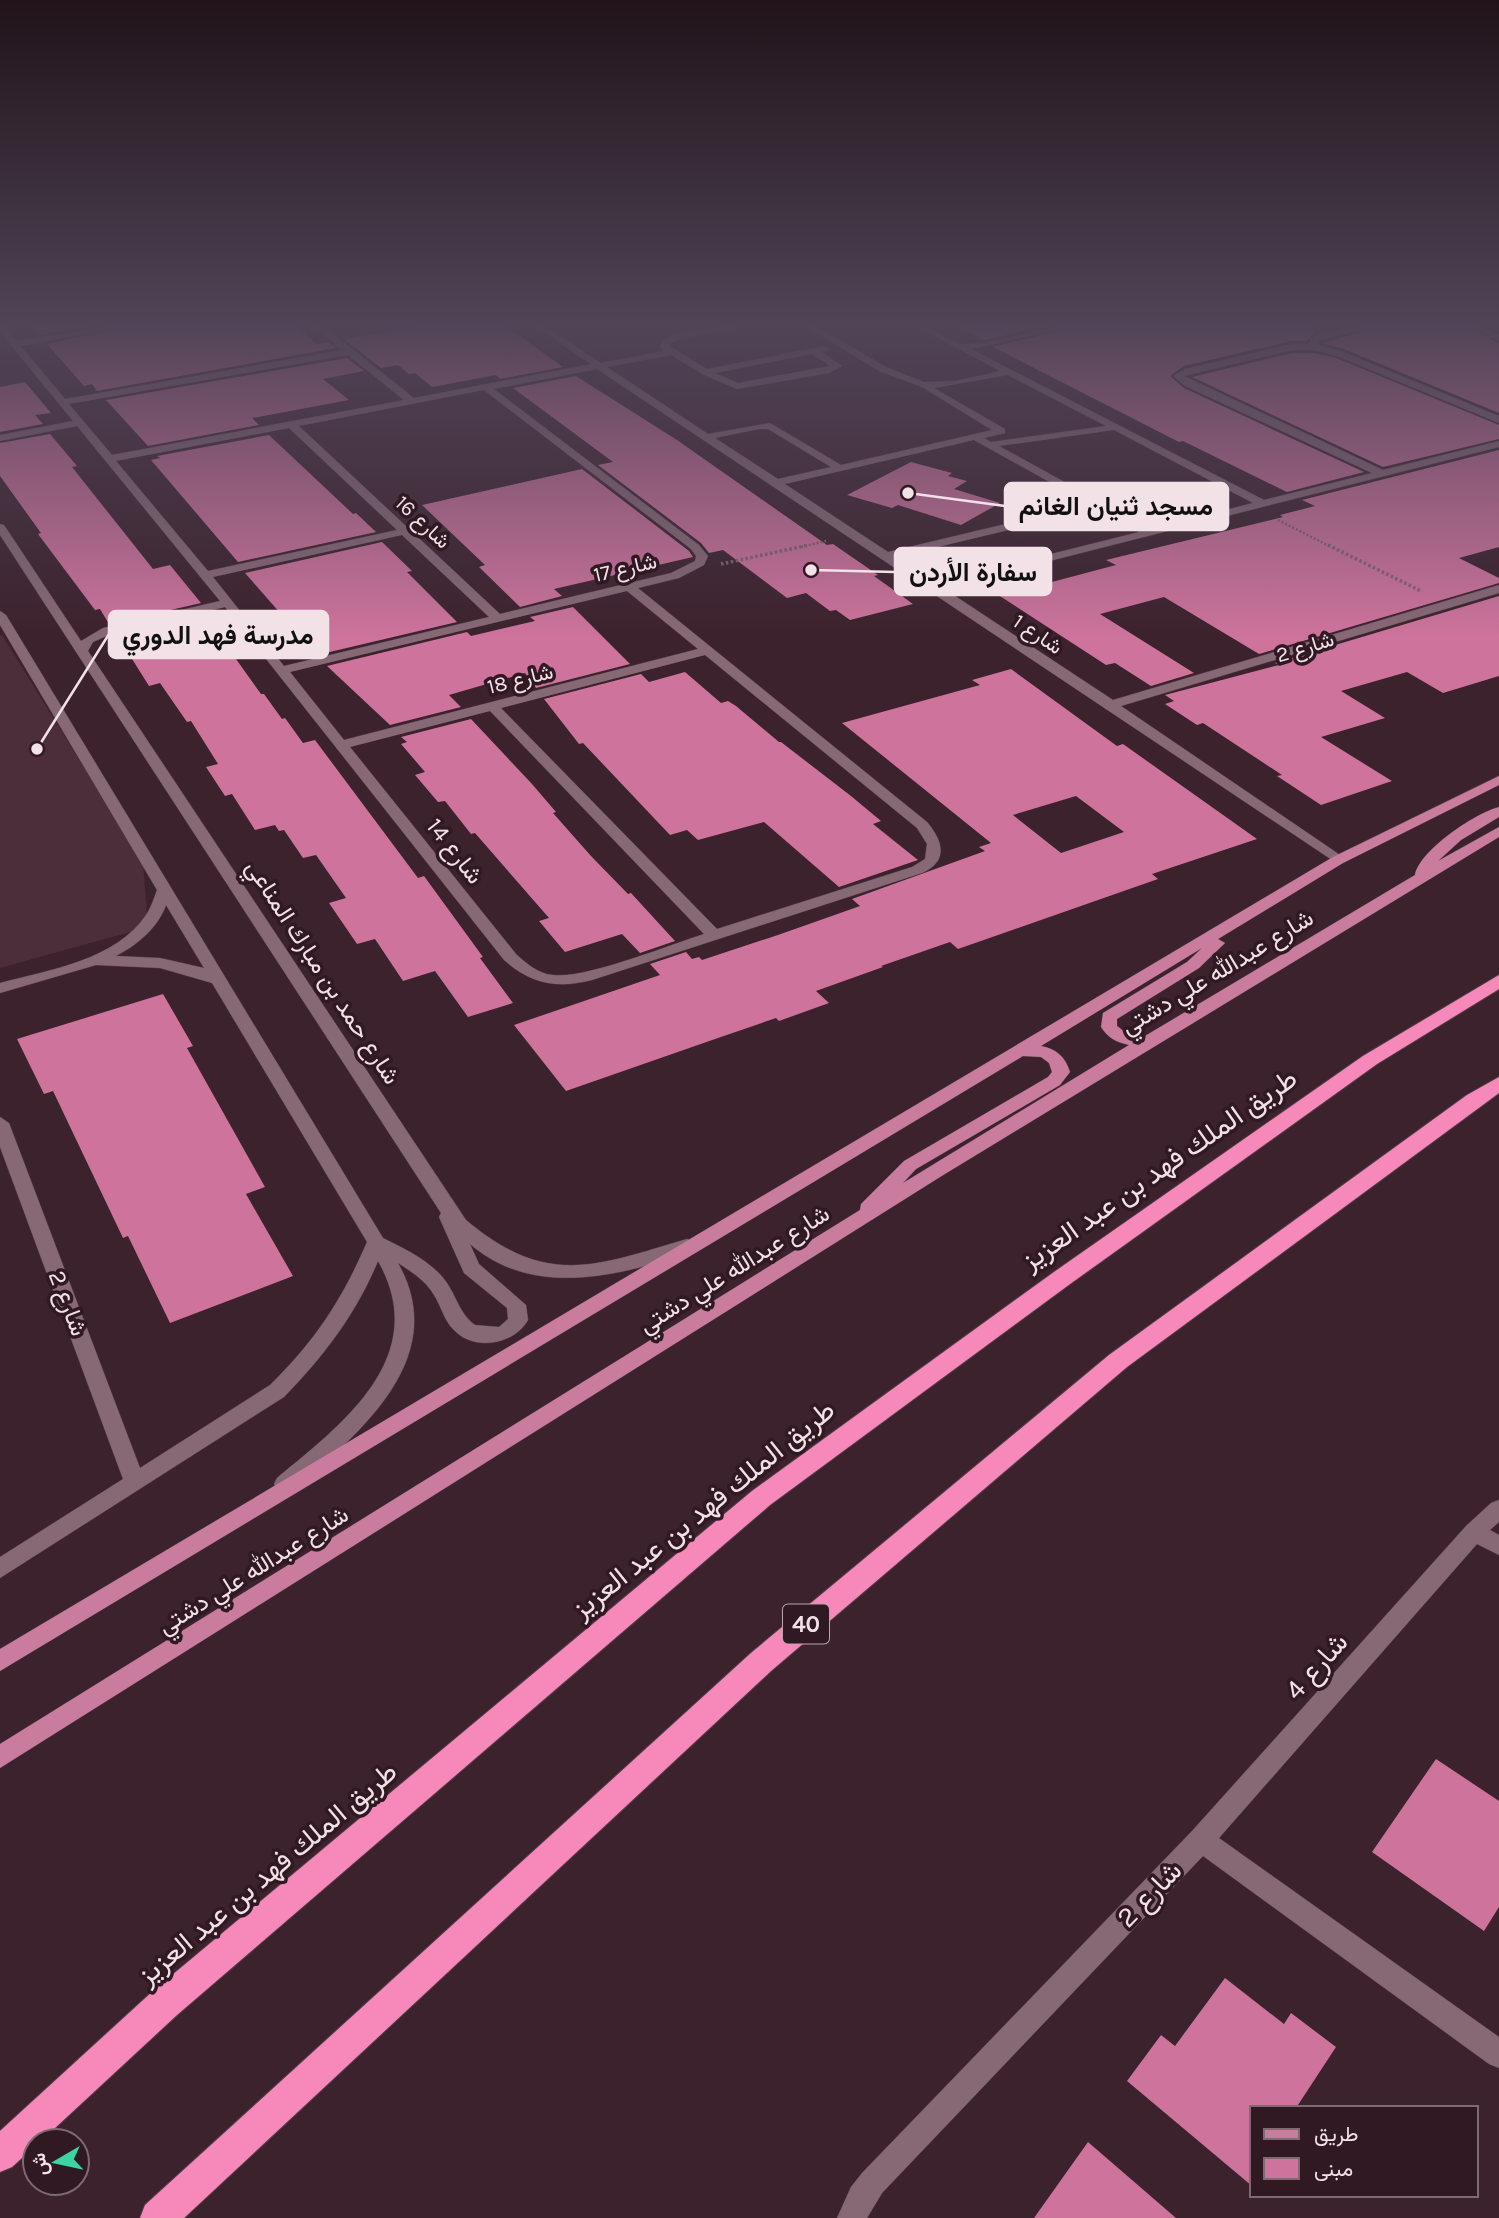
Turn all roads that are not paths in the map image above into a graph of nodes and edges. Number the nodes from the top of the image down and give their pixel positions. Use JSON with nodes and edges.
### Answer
{"nodes":[{"id":1,"x":44,"y":430,"type":"edge"},
{"id":2,"x":83,"y":430,"type":"edge"},
{"id":3,"x":268,"y":430,"type":"edge"},
{"id":4,"x":297,"y":430,"type":"edge"},
{"id":5,"x":542,"y":430,"type":"edge"},
{"id":6,"x":695,"y":430,"type":"edge"},
{"id":7,"x":742,"y":430,"type":"edge"},
{"id":8,"x":776,"y":430,"type":"edge"},
{"id":9,"x":1000,"y":430,"type":"edge"},
{"id":10,"x":1104,"y":430,"type":"edge"},
{"id":11,"x":1120,"y":430,"type":"edge"},
{"id":12,"x":1289,"y":430,"type":"edge"},
{"id":13,"x":706,"y":437,"type":"junction"},
{"id":14,"x":975,"y":437,"type":"junction"},
{"id":15,"x":0,"y":438,"type":"edge"},
{"id":16,"x":1499,"y":444,"type":"edge"},
{"id":17,"x":990,"y":445,"type":"junction"},
{"id":18,"x":108,"y":459,"type":"junction"},
{"id":19,"x":839,"y":468,"type":"junction"},
{"id":20,"x":1380,"y":473,"type":"junction"},
{"id":21,"x":776,"y":483,"type":"junction"},
{"id":22,"x":1256,"y":504,"type":"junction"},
{"id":23,"x":1099,"y":505,"type":"junction"},
{"id":24,"x":0,"y":527,"type":"edge"},
{"id":25,"x":405,"y":531,"type":"junction"},
{"id":26,"x":1148,"y":532,"type":"junction"},
{"id":27,"x":886,"y":556,"type":"junction"},
{"id":28,"x":205,"y":575,"type":"junction"},
{"id":29,"x":629,"y":587,"type":"junction"},
{"id":30,"x":933,"y":587,"type":"junction"},
{"id":31,"x":1499,"y":589,"type":"edge"},
{"id":32,"x":228,"y":603,"type":"junction"},
{"id":33,"x":497,"y":618,"type":"junction"},
{"id":34,"x":2,"y":621,"type":"edge"},
{"id":35,"x":64,"y":626,"type":"junction"},
{"id":36,"x":107,"y":631,"type":"junction"},
{"id":37,"x":82,"y":651,"type":"junction"},
{"id":38,"x":707,"y":651,"type":"junction"},
{"id":39,"x":282,"y":670,"type":"junction"},
{"id":40,"x":1111,"y":705,"type":"junction"},
{"id":41,"x":492,"y":706,"type":"junction"},
{"id":42,"x":342,"y":745,"type":"junction"},
{"id":43,"x":1499,"y":780,"type":"edge"},
{"id":44,"x":1499,"y":811,"type":"edge"},
{"id":45,"x":1499,"y":831,"type":"edge"},
{"id":46,"x":1339,"y":860,"type":"junction"},
{"id":47,"x":1418,"y":879,"type":"junction"},
{"id":48,"x":164,"y":891,"type":"junction"},
{"id":49,"x":1227,"y":929,"type":"junction"},
{"id":50,"x":714,"y":935,"type":"junction"},
{"id":51,"x":94,"y":961,"type":"junction"},
{"id":52,"x":217,"y":979,"type":"junction"},
{"id":53,"x":1499,"y":981,"type":"edge"},
{"id":54,"x":0,"y":988,"type":"edge"},
{"id":55,"x":1154,"y":1039,"type":"junction"},
{"id":56,"x":1019,"y":1052,"type":"junction"},
{"id":57,"x":1499,"y":1084,"type":"edge"},
{"id":58,"x":0,"y":1124,"type":"edge"},
{"id":59,"x":440,"y":1198,"type":"junction"},
{"id":60,"x":853,"y":1224,"type":"junction"},
{"id":61,"x":703,"y":1241,"type":"junction"},
{"id":62,"x":376,"y":1242,"type":"junction"},
{"id":63,"x":135,"y":1483,"type":"junction"},
{"id":64,"x":265,"y":1500,"type":"junction"},
{"id":65,"x":1499,"y":1509,"type":"edge"},
{"id":66,"x":1474,"y":1532,"type":"junction"},
{"id":67,"x":1499,"y":1546,"type":"edge"},
{"id":68,"x":0,"y":1569,"type":"edge"},
{"id":69,"x":0,"y":1661,"type":"edge"},
{"id":70,"x":0,"y":1757,"type":"edge"},
{"id":71,"x":1201,"y":1840,"type":"junction"},
{"id":72,"x":1499,"y":2054,"type":"edge"},
{"id":73,"x":0,"y":2155,"type":"edge"},
{"id":74,"x":158,"y":2218,"type":"edge"},
{"id":75,"x":852,"y":2218,"type":"edge"}],
"edges":[{"from":1,"to":15,"type":"street"},
{"from":2,"to":18,"type":"street","name":"شارع 14"},
{"from":3,"to":18,"type":"street"},
{"from":4,"to":25,"type":"street","name":"شارع 16"},
{"from":5,"to":29,"type":"street","name":"شارع 17"},
{"from":6,"to":13,"type":"street","name":"شارع 1"},
{"from":7,"to":13,"type":"street"},
{"from":8,"to":19,"type":"street"},
{"from":9,"to":14,"type":"street"},
{"from":10,"to":17,"type":"street"},
{"from":11,"to":22,"type":"street"},
{"from":12,"to":20,"type":"street"},
{"from":13,"to":21,"type":"street","name":"شارع 1"},
{"from":14,"to":17,"type":"street"},
{"from":14,"to":19,"type":"street"},
{"from":16,"to":20,"type":"street"},
{"from":17,"to":23,"type":"street"},
{"from":18,"to":28,"type":"street","name":"شارع 14"},
{"from":19,"to":21,"type":"street"},
{"from":20,"to":22,"type":"street"},
{"from":21,"to":27,"type":"street","name":"شارع 1"},
{"from":22,"to":26,"type":"street"},
{"from":23,"to":26,"type":"street"},
{"from":23,"to":27,"type":"street"},
{"from":24,"to":35,"type":"street","name":"شارع حمد بن مبارك المناعي"},
{"from":25,"to":28,"type":"street"},
{"from":25,"to":33,"type":"street","name":"شارع 16"},
{"from":26,"to":30,"type":"street"},
{"from":27,"to":30,"type":"street","name":"شارع 1"},
{"from":28,"to":32,"type":"street","name":"شارع 14"},
{"from":29,"to":33,"type":"street","name":"شارع 17"},
{"from":29,"to":38,"type":"street","name":"شارع 14"},
{"from":30,"to":40,"type":"street","name":"شارع 1"},
{"from":31,"to":40,"type":"street","name":"شارع 2"},
{"from":32,"to":36,"type":"street"},
{"from":32,"to":39,"type":"street","name":"شارع 14"},
{"from":33,"to":39,"type":"street","name":"شارع 17"},
{"from":34,"to":48,"type":"street"},
{"from":35,"to":36,"type":"street"},
{"from":35,"to":37,"type":"street","name":"شارع حمد بن مبارك المناعي"},
{"from":36,"to":37,"type":"street"},
{"from":37,"to":59,"type":"street","name":"شارع حمد بن مبارك المناعي"},
{"from":38,"to":41,"type":"street","name":"شارع 18"},
{"from":38,"to":50,"type":"street","name":"شارع 14"},
{"from":39,"to":42,"type":"street","name":"شارع 14"},
{"from":40,"to":46,"type":"street","name":"شارع 1"},
{"from":41,"to":42,"type":"street","name":"شارع 18"},
{"from":41,"to":50,"type":"street"},
{"from":42,"to":50,"type":"street","name":"شارع 14"},
{"from":43,"to":46,"type":"main road","name":"شارع عبدالله علي دشتي"},
{"from":44,"to":47,"type":"main road"},
{"from":45,"to":47,"type":"main road","name":"شارع عبدالله علي دشتي"},
{"from":46,"to":49,"type":"main road","name":"شارع عبدالله علي دشتي"},
{"from":47,"to":55,"type":"main road","name":"شارع عبدالله علي دشتي"},
{"from":48,"to":51,"type":"street"},
{"from":48,"to":52,"type":"street"},
{"from":49,"to":55,"type":"main road"},
{"from":49,"to":56,"type":"main road","name":"شارع عبدالله علي دشتي"},
{"from":51,"to":52,"type":"street"},
{"from":51,"to":54,"type":"street"},
{"from":52,"to":62,"type":"street"},
{"from":53,"to":73,"type":"highway","name":"طريق الملك فهد بن عبد العزيز"},
{"from":55,"to":60,"type":"main road","name":"شارع عبدالله علي دشتي"},
{"from":56,"to":60,"type":"main road"},
{"from":56,"to":61,"type":"main road","name":"شارع عبدالله علي دشتي"},
{"from":57,"to":74,"type":"highway","number":"40"},
{"from":58,"to":63,"type":"street","name":"شارع 2"},
{"from":59,"to":61,"type":"street","name":"شارع حمد بن مبارك المناعي"},
{"from":59,"to":62,"type":"street"},
{"from":60,"to":70,"type":"main road","name":"شارع عبدالله علي دشتي"},
{"from":61,"to":64,"type":"main road","name":"شارع عبدالله علي دشتي"},
{"from":62,"to":63,"type":"street"},
{"from":62,"to":64,"type":"street"},
{"from":63,"to":68,"type":"street"},
{"from":64,"to":69,"type":"main road","name":"شارع عبدالله علي دشتي"},
{"from":65,"to":66,"type":"street","name":"شارع 4"},
{"from":66,"to":67,"type":"street"},
{"from":66,"to":71,"type":"street","name":"شارع 4"},
{"from":71,"to":72,"type":"street","name":"شارع 2"},
{"from":71,"to":75,"type":"street","name":"شارع 2"}]}
